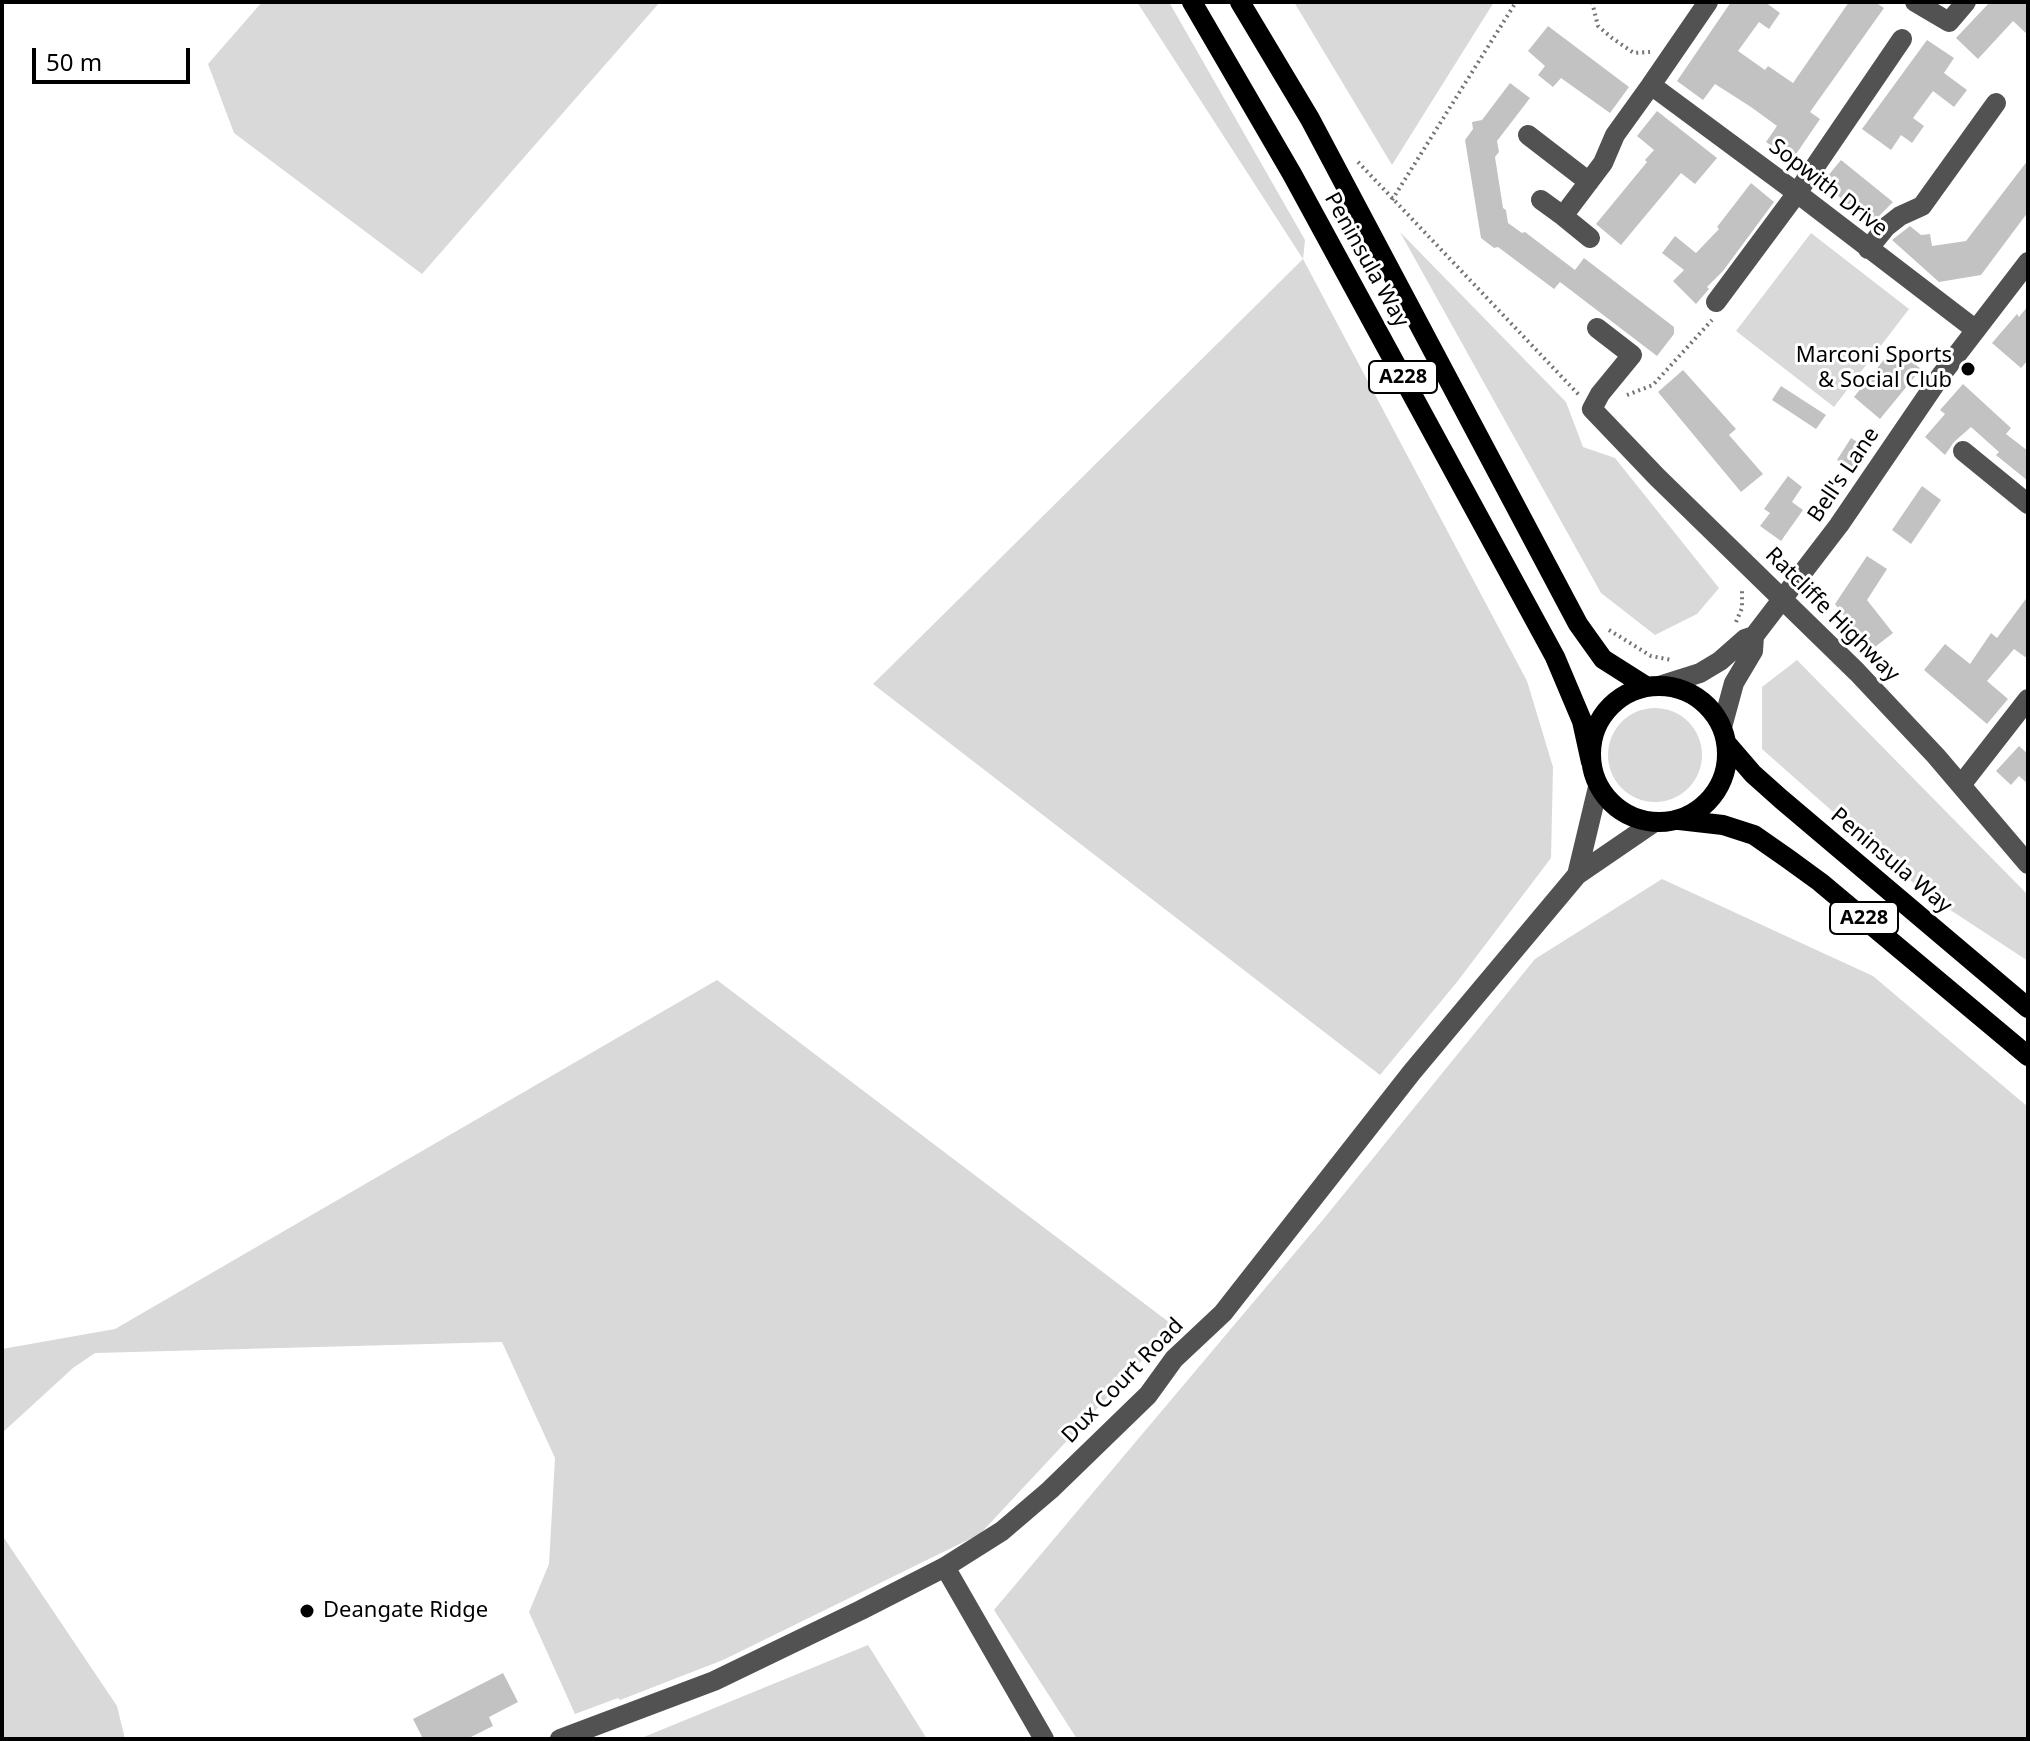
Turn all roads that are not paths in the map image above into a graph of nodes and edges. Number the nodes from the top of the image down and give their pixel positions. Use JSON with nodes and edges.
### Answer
{"nodes":[{"id":1,"x":1192,"y":2,"type":"edge"},
{"id":2,"x":1240,"y":2,"type":"edge"},
{"id":3,"x":1708,"y":2,"type":"edge"},
{"id":4,"x":1915,"y":2,"type":"edge"},
{"id":5,"x":1966,"y":2,"type":"edge"},
{"id":6,"x":1902,"y":39,"type":"dead end"},
{"id":7,"x":1651,"y":85,"type":"junction"},
{"id":8,"x":1996,"y":103,"type":"dead end"},
{"id":9,"x":1528,"y":135,"type":"dead end"},
{"id":10,"x":1589,"y":182,"type":"junction"},
{"id":11,"x":1797,"y":193,"type":"junction"},
{"id":12,"x":1541,"y":200,"type":"dead end"},
{"id":13,"x":1563,"y":216,"type":"junction"},
{"id":14,"x":1590,"y":238,"type":"dead end"},
{"id":15,"x":1868,"y":249,"type":"junction"},
{"id":16,"x":2028,"y":262,"type":"edge"},
{"id":17,"x":1716,"y":302,"type":"road end"},
{"id":18,"x":1597,"y":328,"type":"dead end"},
{"id":19,"x":1976,"y":330,"type":"junction"},
{"id":20,"x":1963,"y":451,"type":"dead end"},
{"id":21,"x":2028,"y":504,"type":"edge"},
{"id":22,"x":1782,"y":601,"type":"junction"},
{"id":23,"x":1754,"y":636,"type":"junction"},
{"id":24,"x":1653,"y":685,"type":"junction"},
{"id":25,"x":2028,"y":699,"type":"edge"},
{"id":26,"x":1725,"y":736,"type":"junction"},
{"id":27,"x":1591,"y":762,"type":"junction"},
{"id":28,"x":1961,"y":785,"type":"junction"},
{"id":29,"x":1598,"y":787,"type":"junction"},
{"id":30,"x":1679,"y":820,"type":"junction"},
{"id":31,"x":1653,"y":823,"type":"junction"},
{"id":32,"x":2028,"y":864,"type":"edge"},
{"id":33,"x":1577,"y":875,"type":"junction"},
{"id":34,"x":2028,"y":1008,"type":"edge"},
{"id":35,"x":2028,"y":1056,"type":"edge"},
{"id":36,"x":945,"y":1567,"type":"junction"},
{"id":37,"x":560,"y":1739,"type":"edge"},
{"id":38,"x":1044,"y":1739,"type":"edge"}],
"edges":[{"from":1,"to":27,"type":"main road","name":"Peninsula Way","number":"A228"},
{"from":2,"to":24,"type":"main road","name":"Peninsula Way","number":"A228"},
{"from":3,"to":7,"type":"street"},
{"from":4,"to":5,"type":"street"},
{"from":6,"to":11,"type":"street"},
{"from":7,"to":10,"type":"street"},
{"from":7,"to":11,"type":"street","name":"Sopwith Drive"},
{"from":8,"to":15,"type":"street"},
{"from":9,"to":10,"type":"street"},
{"from":10,"to":13,"type":"street"},
{"from":11,"to":15,"type":"street","name":"Sopwith Drive"},
{"from":11,"to":17,"type":"street"},
{"from":12,"to":13,"type":"street"},
{"from":13,"to":14,"type":"street"},
{"from":15,"to":19,"type":"street","name":"Sopwith Drive"},
{"from":16,"to":19,"type":"street","name":"Bell's Lane"},
{"from":18,"to":22,"type":"street","name":"Ratcliffe Highway"},
{"from":19,"to":22,"type":"street","name":"Bell's Lane"},
{"from":20,"to":21,"type":"street"},
{"from":22,"to":23,"type":"street","name":"Bell's Lane"},
{"from":22,"to":28,"type":"street","name":"Ratcliffe Highway"},
{"from":23,"to":24,"type":"street","name":"Bell's Lane"},
{"from":23,"to":26,"type":"street","name":"Bell's Lane"},
{"from":24,"to":26,"type":"main road"},
{"from":24,"to":27,"type":"main road"},
{"from":25,"to":28,"type":"street"},
{"from":26,"to":30,"type":"main road"},
{"from":26,"to":34,"type":"main road","name":"Peninsula Way","number":"A228"},
{"from":27,"to":29,"type":"main road"},
{"from":28,"to":32,"type":"street","name":"Ratcliffe Highway"},
{"from":29,"to":31,"type":"main road"},
{"from":29,"to":33,"type":"street","name":"Dux Court Road"},
{"from":30,"to":31,"type":"main road"},
{"from":30,"to":35,"type":"main road","number":"A228"},
{"from":31,"to":33,"type":"street","name":"Dux Court Road"},
{"from":33,"to":36,"type":"street","name":"Dux Court Road"},
{"from":36,"to":37,"type":"street","name":"Dux Court Road"},
{"from":36,"to":38,"type":"street"}]}
